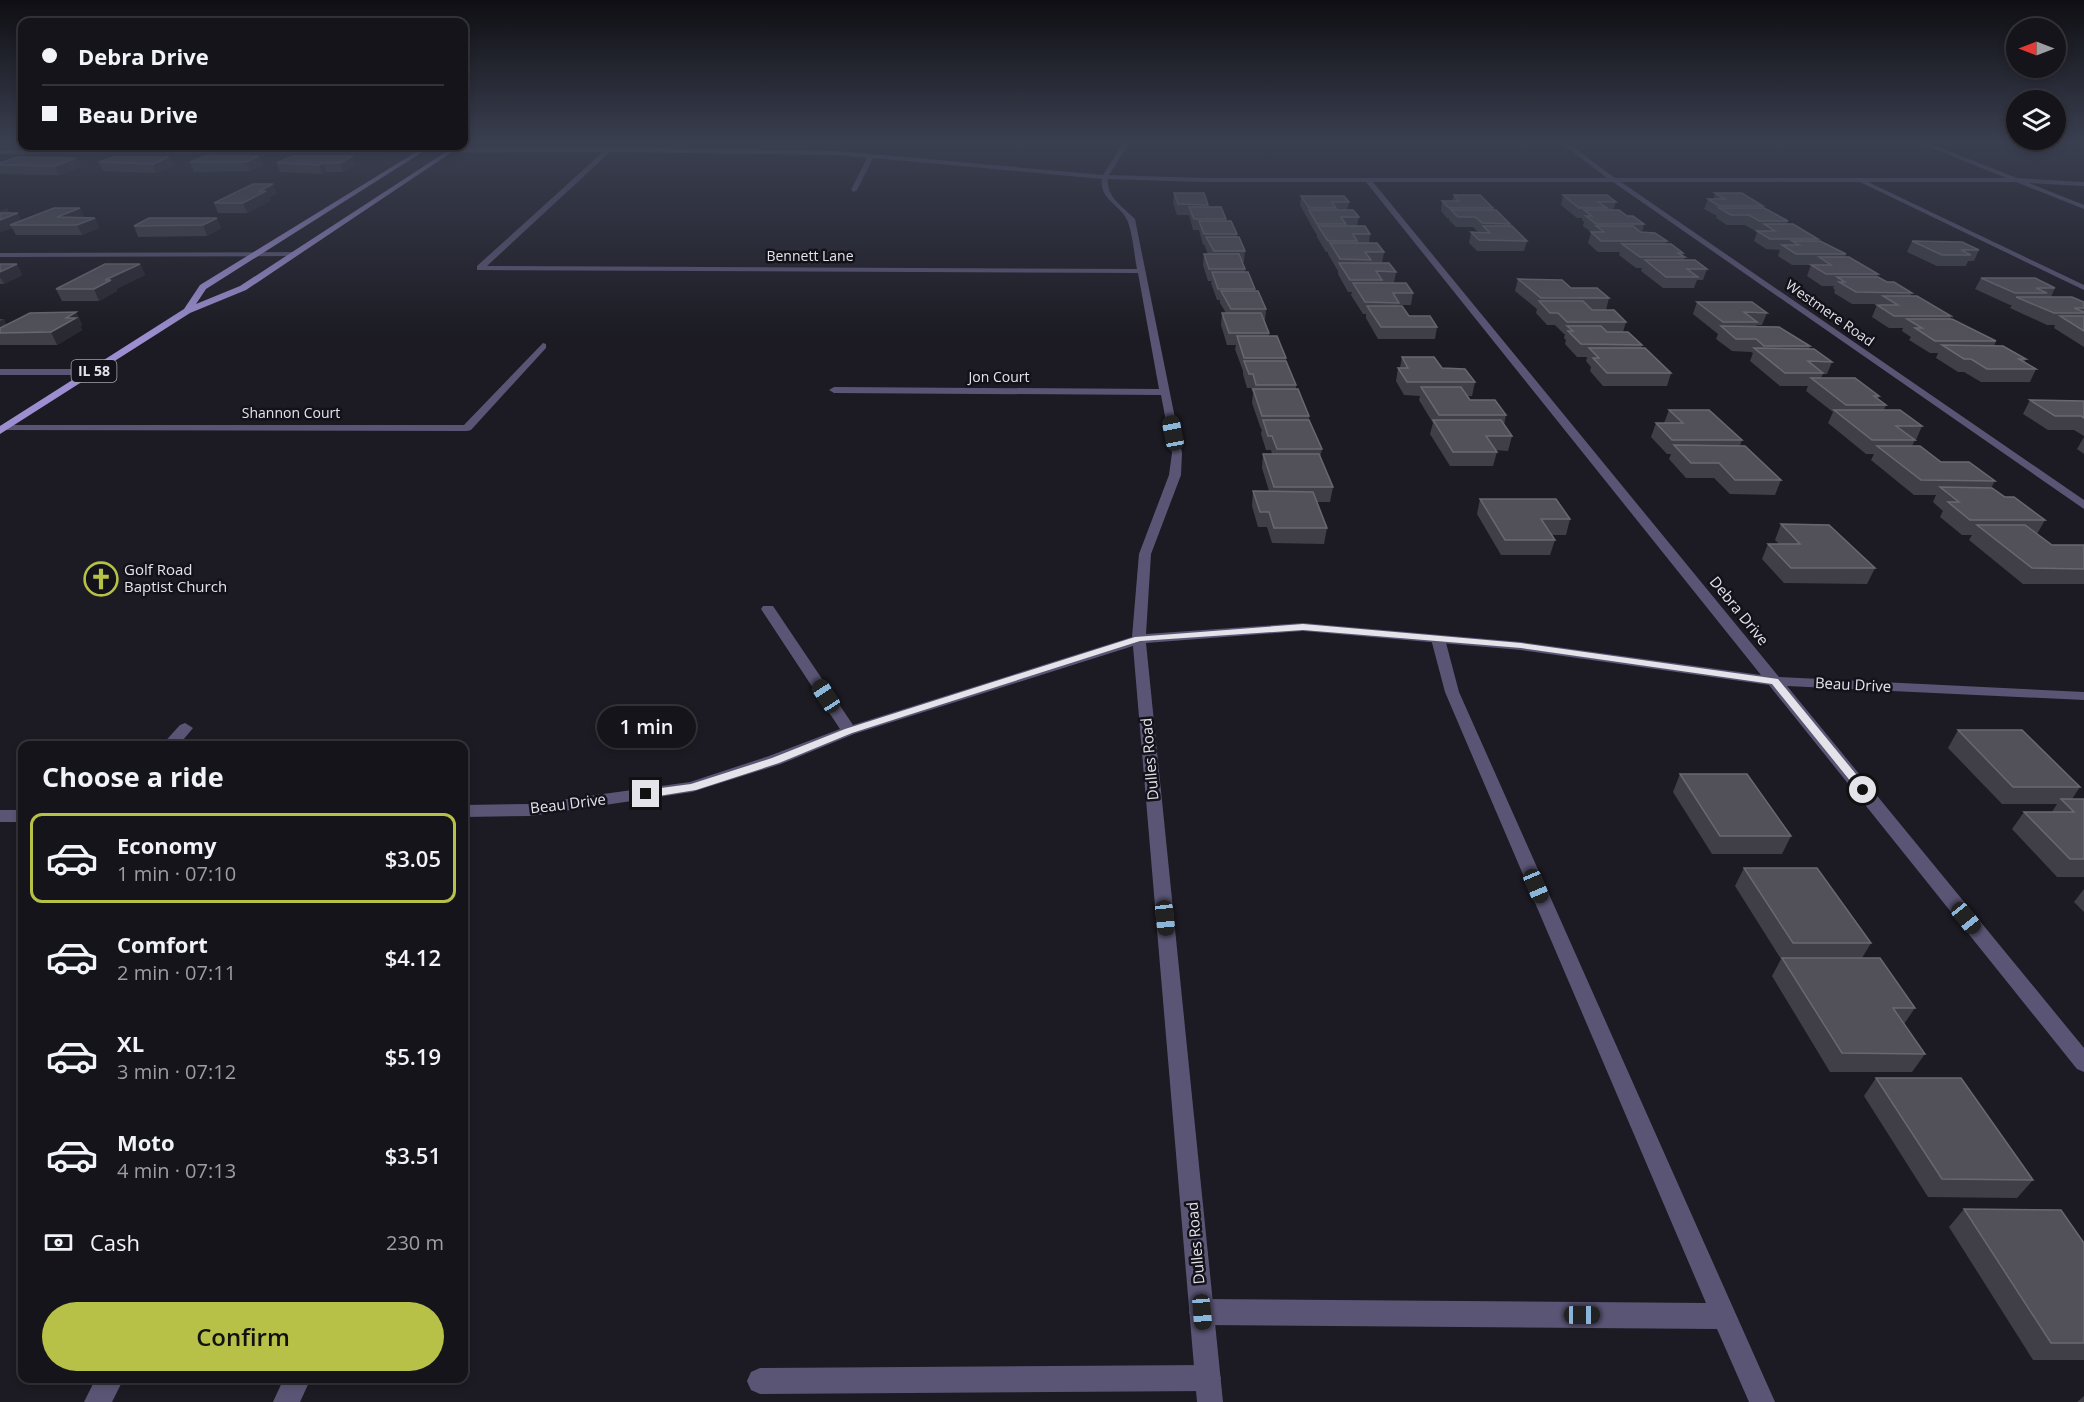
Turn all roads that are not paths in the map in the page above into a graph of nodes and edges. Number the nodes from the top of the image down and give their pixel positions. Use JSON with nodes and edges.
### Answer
{"nodes":[{"id":1,"x":330,"y":207,"type":"edge"},
{"id":2,"x":364,"y":207,"type":"edge"},
{"id":3,"x":546,"y":207,"type":"edge"},
{"id":4,"x":1118,"y":207,"type":"edge"},
{"id":5,"x":1390,"y":207,"type":"edge"},
{"id":6,"x":1654,"y":207,"type":"edge"},
{"id":7,"x":1916,"y":207,"type":"edge"},
{"id":8,"x":255,"y":254,"type":"junction"},
{"id":9,"x":293,"y":254,"type":"junction"},
{"id":10,"x":0,"y":255,"type":"edge"},
{"id":11,"x":1140,"y":271,"type":"junction"},
{"id":12,"x":2084,"y":288,"type":"edge"},
{"id":13,"x":187,"y":311,"type":"junction"},
{"id":14,"x":543,"y":346,"type":"dead end"},
{"id":15,"x":0,"y":372,"type":"edge"},
{"id":16,"x":92,"y":372,"type":"junction"},
{"id":17,"x":834,"y":390,"type":"dead end"},
{"id":18,"x":1165,"y":392,"type":"junction"},
{"id":19,"x":2,"y":430,"type":"edge"},
{"id":20,"x":2084,"y":506,"type":"edge"},
{"id":21,"x":768,"y":609,"type":"dead end"},
{"id":22,"x":1139,"y":639,"type":"junction"},
{"id":23,"x":1438,"y":639,"type":"junction"},
{"id":24,"x":1775,"y":681,"type":"junction"},
{"id":25,"x":2084,"y":696,"type":"edge"},
{"id":26,"x":185,"y":728,"type":"dead end"},
{"id":27,"x":849,"y":731,"type":"junction"},
{"id":28,"x":173,"y":741,"type":"edge"},
{"id":29,"x":468,"y":811,"type":"edge"},
{"id":30,"x":0,"y":816,"type":"edge"},
{"id":31,"x":18,"y":816,"type":"edge"},
{"id":32,"x":2084,"y":1063,"type":"edge"},
{"id":33,"x":1202,"y":1312,"type":"junction"},
{"id":34,"x":1724,"y":1316,"type":"junction"},
{"id":35,"x":760,"y":1381,"type":"dead end"},
{"id":36,"x":108,"y":1383,"type":"edge"},
{"id":37,"x":296,"y":1383,"type":"edge"},
{"id":38,"x":1209,"y":1390,"type":"edge"},
{"id":39,"x":97,"y":1402,"type":"edge"},
{"id":40,"x":286,"y":1402,"type":"edge"},
{"id":41,"x":1762,"y":1402,"type":"edge"}],
"edges":[{"from":1,"to":8,"type":"main road","number":"IL 58"},
{"from":2,"to":9,"type":"main road","number":"IL 58"},
{"from":3,"to":11,"type":"street","name":"Bennett Lane"},
{"from":4,"to":11,"type":"street","name":"Dulles Road"},
{"from":5,"to":24,"type":"street","name":"Debra Drive"},
{"from":6,"to":20,"type":"street","name":"Westmere Road"},
{"from":7,"to":12,"type":"street"},
{"from":8,"to":9,"type":"street"},
{"from":8,"to":10,"type":"street"},
{"from":8,"to":13,"type":"main road","number":"IL 58"},
{"from":9,"to":13,"type":"main road","number":"IL 58"},
{"from":11,"to":18,"type":"street","name":"Dulles Road"},
{"from":13,"to":16,"type":"main road","number":"IL 58"},
{"from":14,"to":19,"type":"street","name":"Shannon Court"},
{"from":15,"to":16,"type":"street"},
{"from":16,"to":19,"type":"main road","number":"IL 58"},
{"from":17,"to":18,"type":"street","name":"Jon Court"},
{"from":18,"to":22,"type":"street","name":"Dulles Road"},
{"from":21,"to":27,"type":"street"},
{"from":22,"to":23,"type":"street","name":"Beau Drive"},
{"from":22,"to":27,"type":"street","name":"Beau Drive"},
{"from":22,"to":33,"type":"street","name":"Dulles Road"},
{"from":23,"to":24,"type":"street","name":"Beau Drive"},
{"from":23,"to":34,"type":"street"},
{"from":24,"to":25,"type":"street","name":"Beau Drive"},
{"from":24,"to":32,"type":"street","name":"Debra Drive"},
{"from":26,"to":28,"type":"street"},
{"from":27,"to":29,"type":"street","name":"Beau Drive"},
{"from":30,"to":31,"type":"street"},
{"from":33,"to":34,"type":"street"},
{"from":33,"to":38,"type":"street","name":"Dulles Road"},
{"from":34,"to":41,"type":"street"},
{"from":35,"to":38,"type":"street"},
{"from":36,"to":39,"type":"street"},
{"from":37,"to":40,"type":"street"}]}
